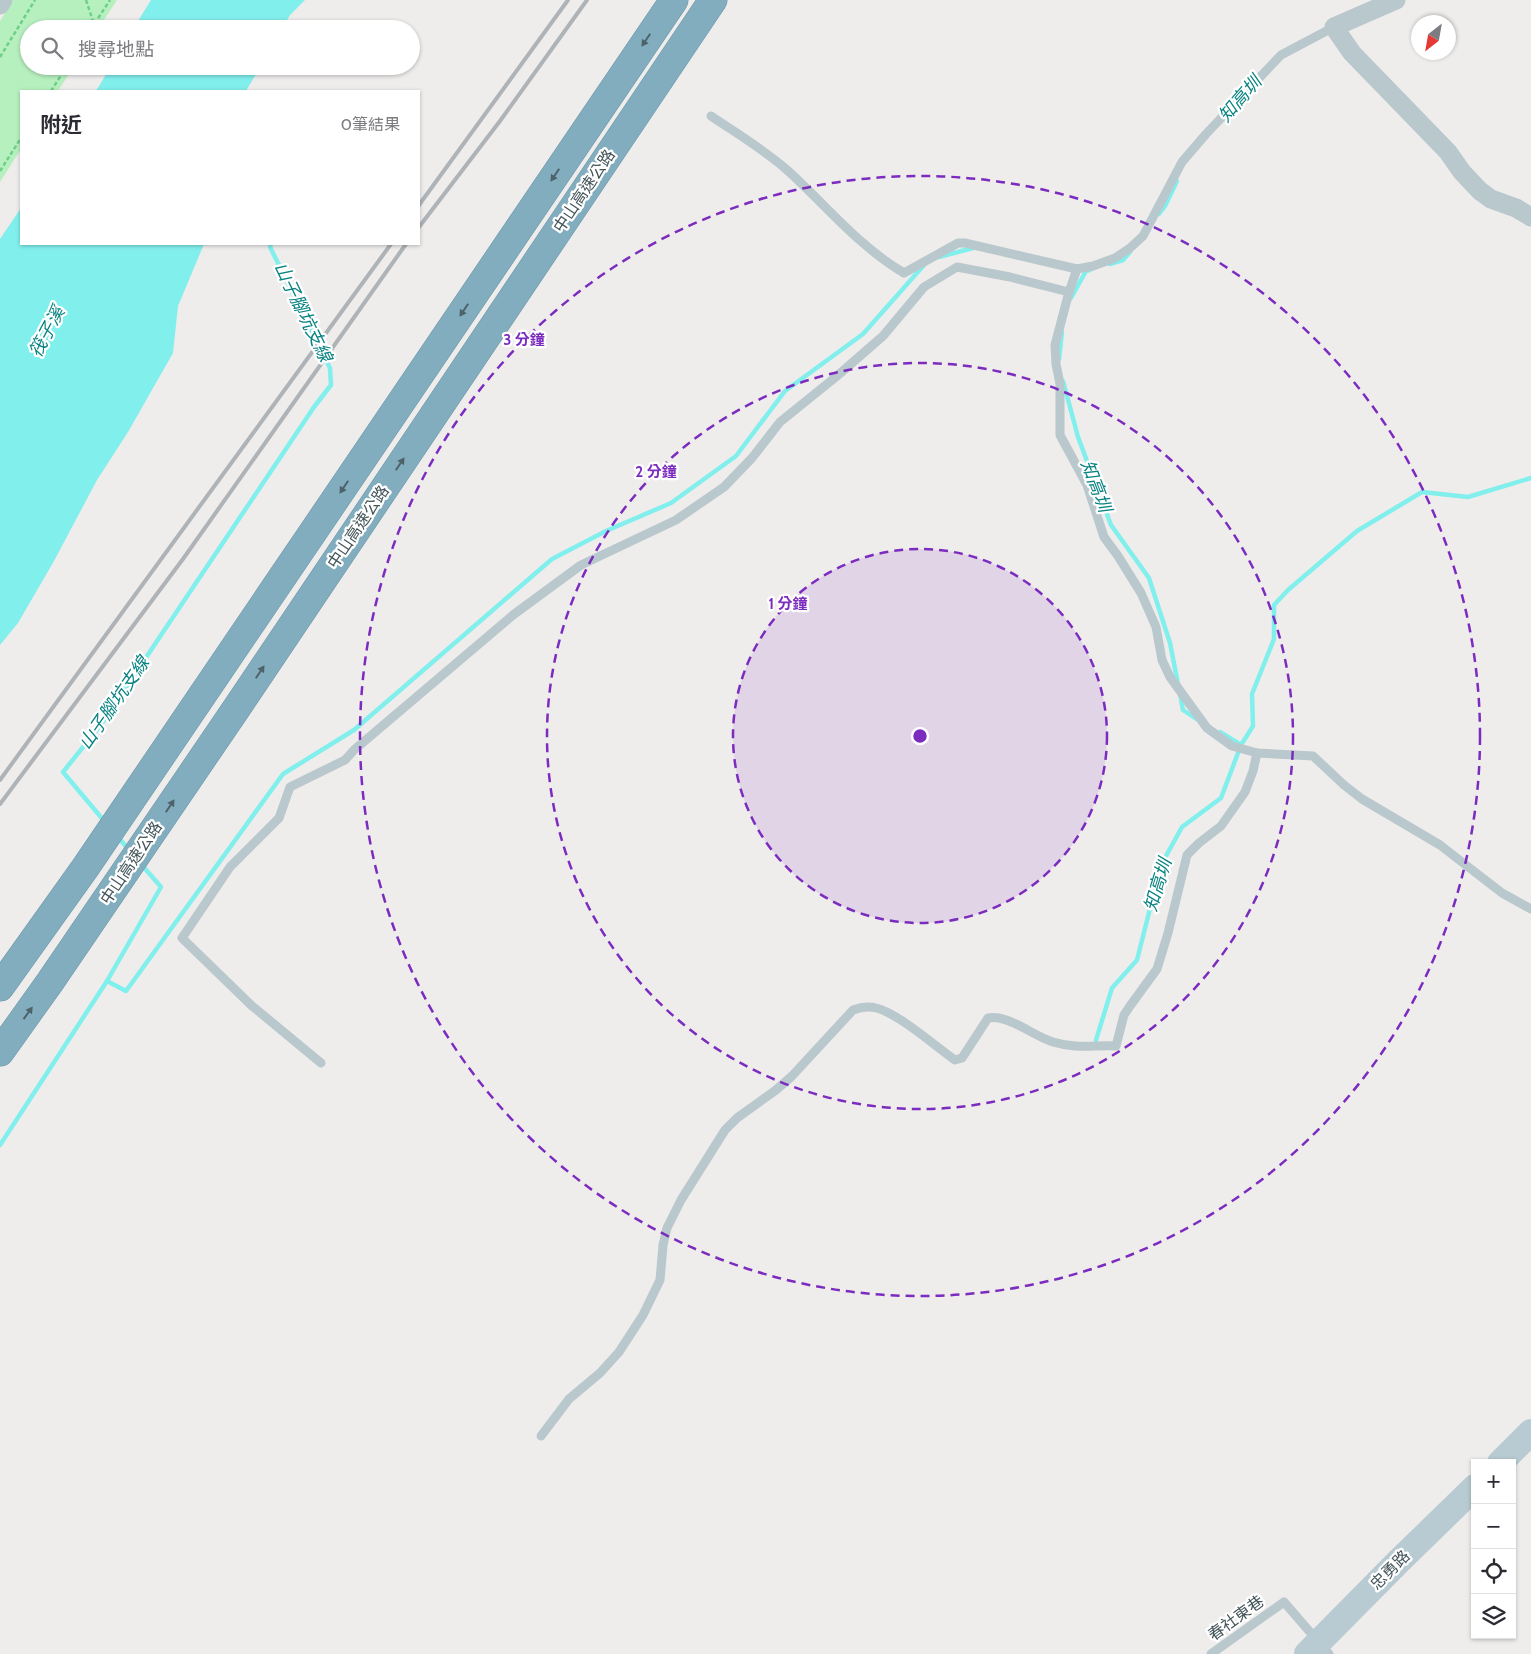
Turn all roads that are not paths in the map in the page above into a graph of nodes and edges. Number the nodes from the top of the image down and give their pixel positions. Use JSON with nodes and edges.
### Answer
{"nodes":[{"id":1,"x":3,"y":0,"type":"edge"},
{"id":2,"x":674,"y":0,"type":"edge"},
{"id":3,"x":714,"y":0,"type":"edge"},
{"id":4,"x":1396,"y":0,"type":"edge"},
{"id":5,"x":0,"y":5,"type":"edge"},
{"id":6,"x":1334,"y":26,"type":"junction"},
{"id":7,"x":711,"y":116,"type":"dead end"},
{"id":8,"x":1531,"y":217,"type":"edge"},
{"id":9,"x":1077,"y":269,"type":"junction"},
{"id":10,"x":1069,"y":292,"type":"junction"},
{"id":11,"x":1258,"y":753,"type":"junction"},
{"id":12,"x":1531,"y":909,"type":"edge"},
{"id":13,"x":0,"y":987,"type":"edge"},
{"id":14,"x":0,"y":1052,"type":"edge"},
{"id":15,"x":321,"y":1063,"type":"dead end"},
{"id":16,"x":1531,"y":1432,"type":"edge"},
{"id":17,"x":542,"y":1436,"type":"dead end"},
{"id":18,"x":1504,"y":1459,"type":"edge"},
{"id":19,"x":1471,"y":1491,"type":"edge"},
{"id":20,"x":1318,"y":1650,"type":"edge"},
{"id":21,"x":1211,"y":1654,"type":"edge"}],
"edges":[{"from":1,"to":5,"type":"street"},
{"from":2,"to":13,"type":"highway","name":"中山高速公路","one_way":true},
{"from":14,"to":3,"type":"highway","name":"中山高速公路","one_way":true},
{"from":4,"to":6,"type":"street"},
{"from":6,"to":8,"type":"street"},
{"from":6,"to":9,"type":"lane"},
{"from":7,"to":9,"type":"lane"},
{"from":9,"to":10,"type":"lane"},
{"from":10,"to":11,"type":"lane"},
{"from":10,"to":15,"type":"lane"},
{"from":11,"to":12,"type":"lane"},
{"from":11,"to":17,"type":"lane"},
{"from":16,"to":18,"type":"main road"},
{"from":19,"to":20,"type":"main road","name":"忠勇路"},
{"from":20,"to":21,"type":"lane","name":"春社東巷"}]}
